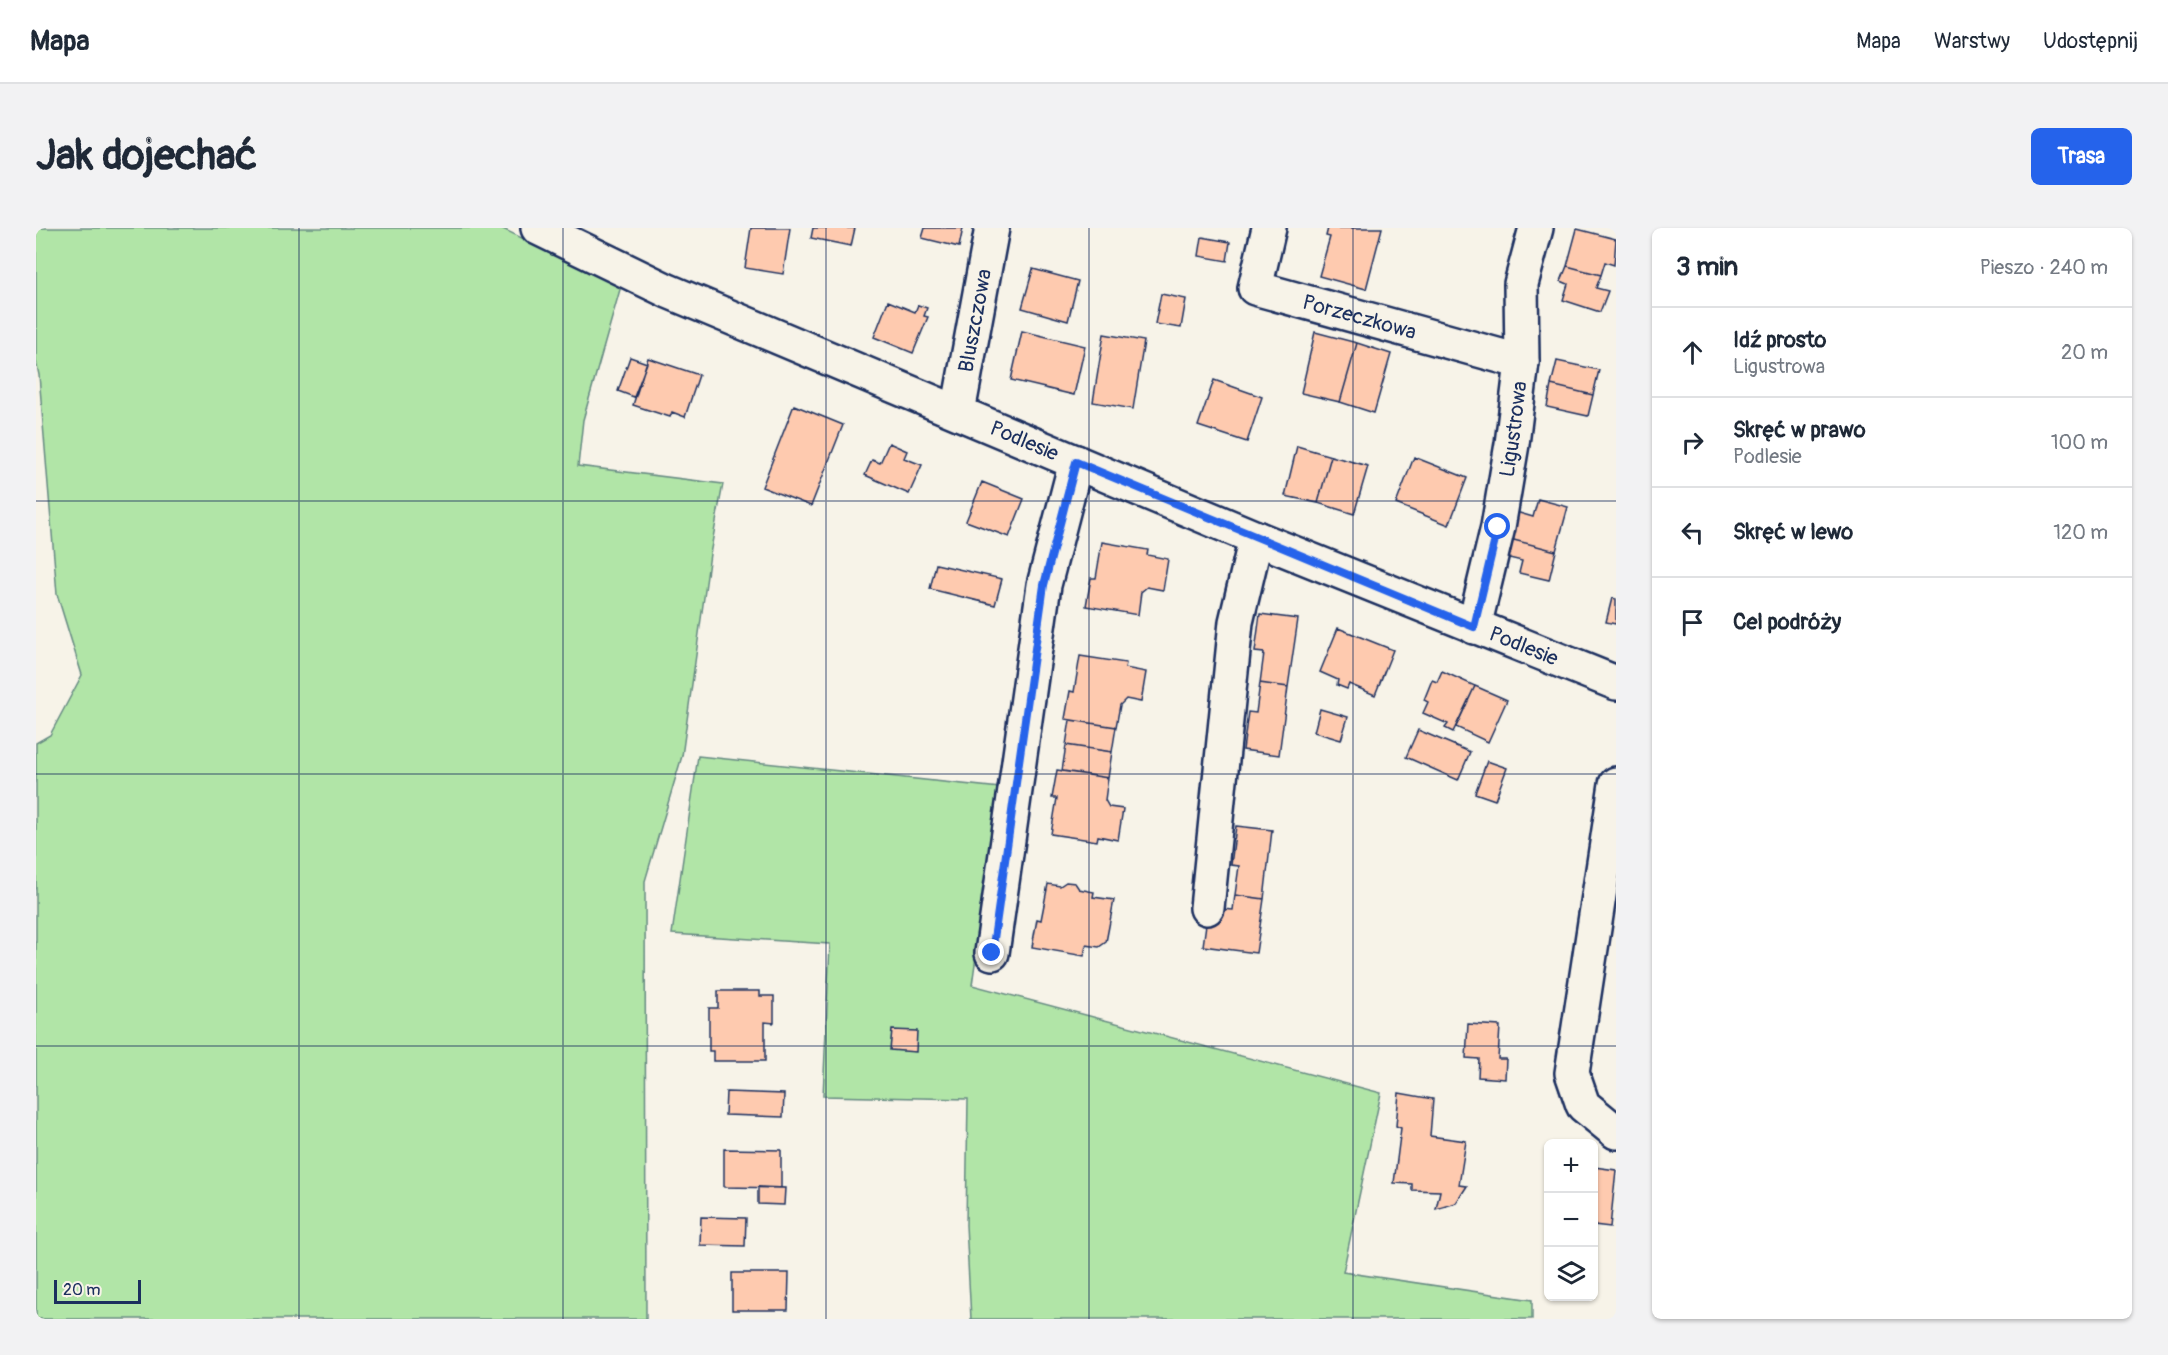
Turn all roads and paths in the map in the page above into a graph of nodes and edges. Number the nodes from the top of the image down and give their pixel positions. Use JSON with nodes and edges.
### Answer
{"nodes":[{"id":1,"x":538,"y":228,"type":"edge"},
{"id":2,"x":992,"y":228,"type":"edge"},
{"id":3,"x":1269,"y":228,"type":"edge"},
{"id":4,"x":1536,"y":228,"type":"edge"},
{"id":5,"x":1522,"y":362,"type":"junction"},
{"id":6,"x":958,"y":412,"type":"junction"},
{"id":7,"x":1076,"y":462,"type":"junction"},
{"id":8,"x":1256,"y":538,"type":"junction"},
{"id":9,"x":1474,"y":627,"type":"junction"},
{"id":10,"x":1616,"y":683,"type":"edge"},
{"id":11,"x":1616,"y":784,"type":"edge"},
{"id":12,"x":1207,"y":908,"type":"dead end"},
{"id":13,"x":992,"y":953,"type":"dead end"},
{"id":14,"x":1616,"y":1132,"type":"edge"}],
"edges":[{"from":1,"to":6,"type":"street","name":"Podlesie"},
{"from":2,"to":6,"type":"street","name":"Bluszczowa"},
{"from":3,"to":5,"type":"street","name":"Porzeczkowa"},
{"from":4,"to":5,"type":"street","name":"Ligustrowa"},
{"from":5,"to":9,"type":"street","name":"Ligustrowa"},
{"from":6,"to":7,"type":"street","name":"Podlesie"},
{"from":7,"to":8,"type":"street","name":"Podlesie"},
{"from":7,"to":13,"type":"street"},
{"from":8,"to":9,"type":"street","name":"Podlesie"},
{"from":8,"to":12,"type":"street"},
{"from":9,"to":10,"type":"street","name":"Podlesie"},
{"from":11,"to":14,"type":"street"}]}
